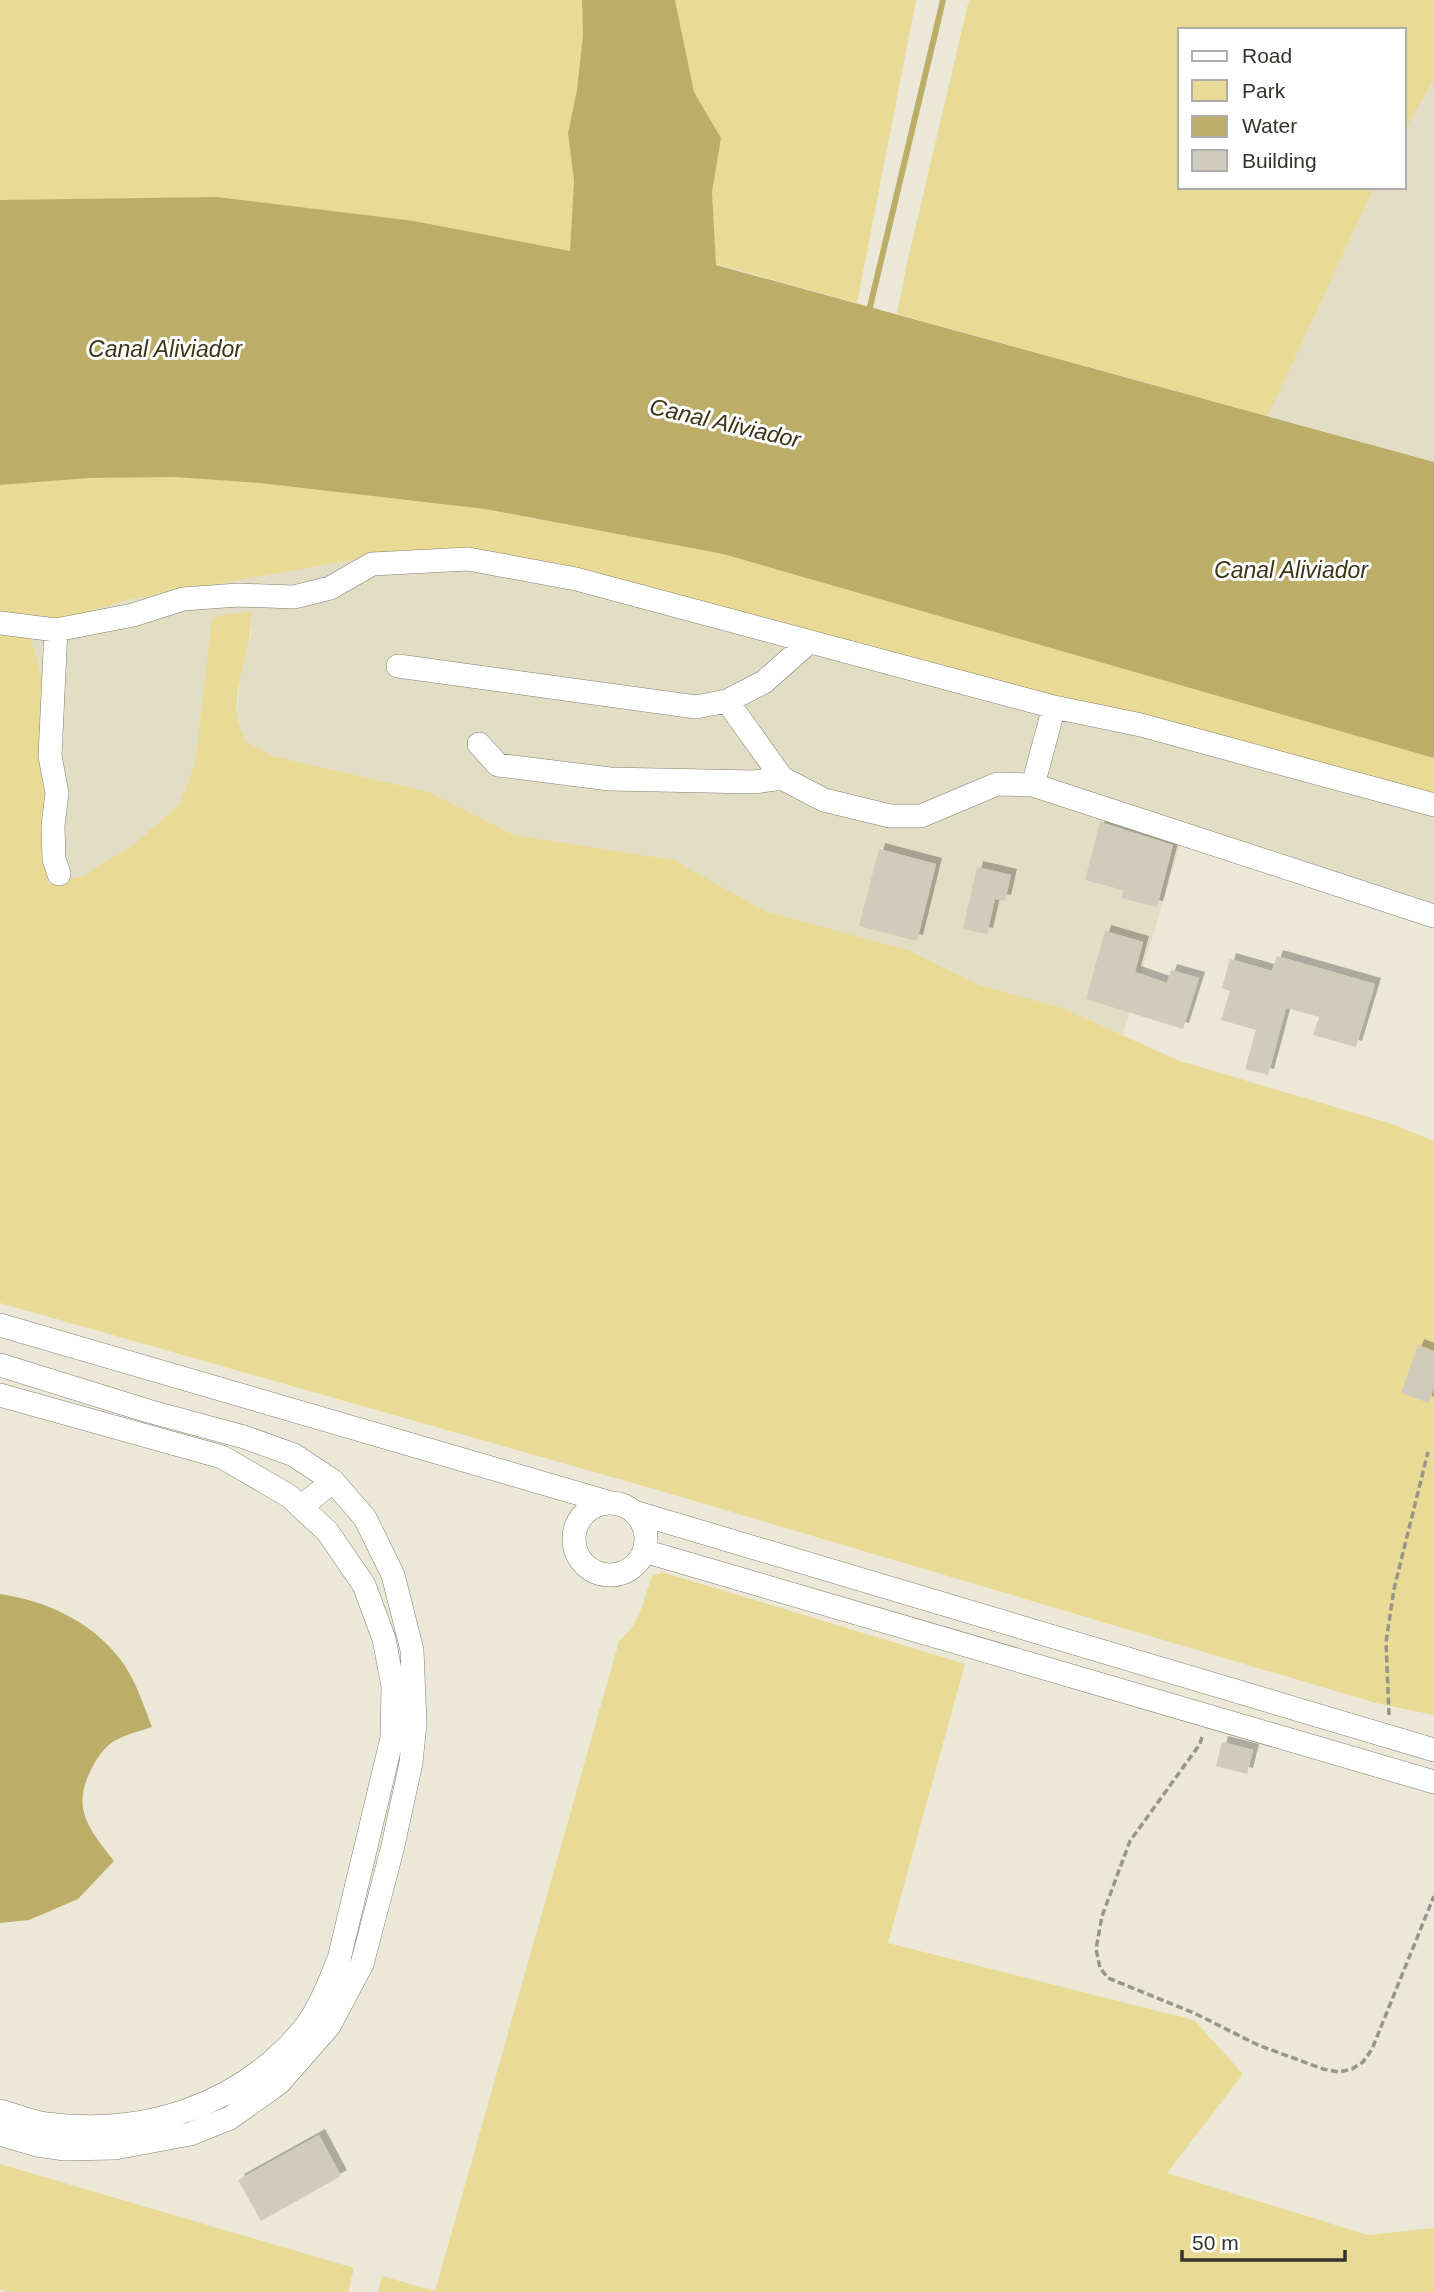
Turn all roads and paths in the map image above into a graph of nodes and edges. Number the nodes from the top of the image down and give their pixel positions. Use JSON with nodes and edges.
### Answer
{"nodes":[{"id":1,"x":0,"y":623,"type":"edge"},
{"id":2,"x":56,"y":630,"type":"junction"},
{"id":3,"x":809,"y":642,"type":"junction"},
{"id":4,"x":398,"y":666,"type":"dead end"},
{"id":5,"x":727,"y":701,"type":"junction"},
{"id":6,"x":1054,"y":707,"type":"junction"},
{"id":7,"x":479,"y":744,"type":"dead end"},
{"id":8,"x":782,"y":778,"type":"junction"},
{"id":9,"x":1033,"y":785,"type":"junction"},
{"id":10,"x":1434,"y":805,"type":"edge"},
{"id":11,"x":59,"y":874,"type":"dead end"},
{"id":12,"x":1434,"y":916,"type":"edge"},
{"id":13,"x":0,"y":1325,"type":"edge"},
{"id":14,"x":0,"y":1365,"type":"edge"},
{"id":15,"x":0,"y":1395,"type":"edge"},
{"id":16,"x":1428,"y":1452,"type":"dead end"},
{"id":17,"x":333,"y":1481,"type":"junction"},
{"id":18,"x":611,"y":1503,"type":"junction"},
{"id":19,"x":301,"y":1507,"type":"junction"},
{"id":20,"x":634,"y":1512,"type":"junction"},
{"id":21,"x":381,"y":1550,"type":"junction"},
{"id":22,"x":644,"y":1551,"type":"junction"},
{"id":23,"x":350,"y":1565,"type":"junction"},
{"id":24,"x":1218,"y":1686,"type":"junction"},
{"id":25,"x":1209,"y":1716,"type":"junction"},
{"id":26,"x":1390,"y":1737,"type":"junction"},
{"id":27,"x":1434,"y":1750,"type":"edge"},
{"id":28,"x":1434,"y":1782,"type":"edge"},
{"id":29,"x":1434,"y":1896,"type":"edge"},
{"id":30,"x":0,"y":2111,"type":"edge"},
{"id":31,"x":0,"y":2134,"type":"edge"}],
"edges":[{"from":1,"to":2,"type":"street"},
{"from":2,"to":3,"type":"street"},
{"from":2,"to":11,"type":"street"},
{"from":3,"to":5,"type":"street"},
{"from":3,"to":6,"type":"street"},
{"from":4,"to":5,"type":"street"},
{"from":5,"to":8,"type":"street"},
{"from":6,"to":9,"type":"street"},
{"from":6,"to":10,"type":"street"},
{"from":7,"to":8,"type":"street"},
{"from":8,"to":9,"type":"street"},
{"from":9,"to":12,"type":"street"},
{"from":13,"to":18,"type":"street"},
{"from":14,"to":17,"type":"street"},
{"from":15,"to":19,"type":"street"},
{"from":16,"to":26,"type":"path"},
{"from":17,"to":19,"type":"street"},
{"from":17,"to":21,"type":"street"},
{"from":18,"to":20,"type":"street"},
{"from":18,"to":22,"type":"street"},
{"from":19,"to":23,"type":"street"},
{"from":20,"to":22,"type":"street"},
{"from":20,"to":24,"type":"street"},
{"from":21,"to":23,"type":"street"},
{"from":21,"to":31,"type":"street"},
{"from":22,"to":25,"type":"street"},
{"from":23,"to":30,"type":"street"},
{"from":24,"to":25,"type":"street"},
{"from":24,"to":26,"type":"street"},
{"from":25,"to":28,"type":"street"},
{"from":25,"to":29,"type":"path"},
{"from":26,"to":27,"type":"street"}]}
